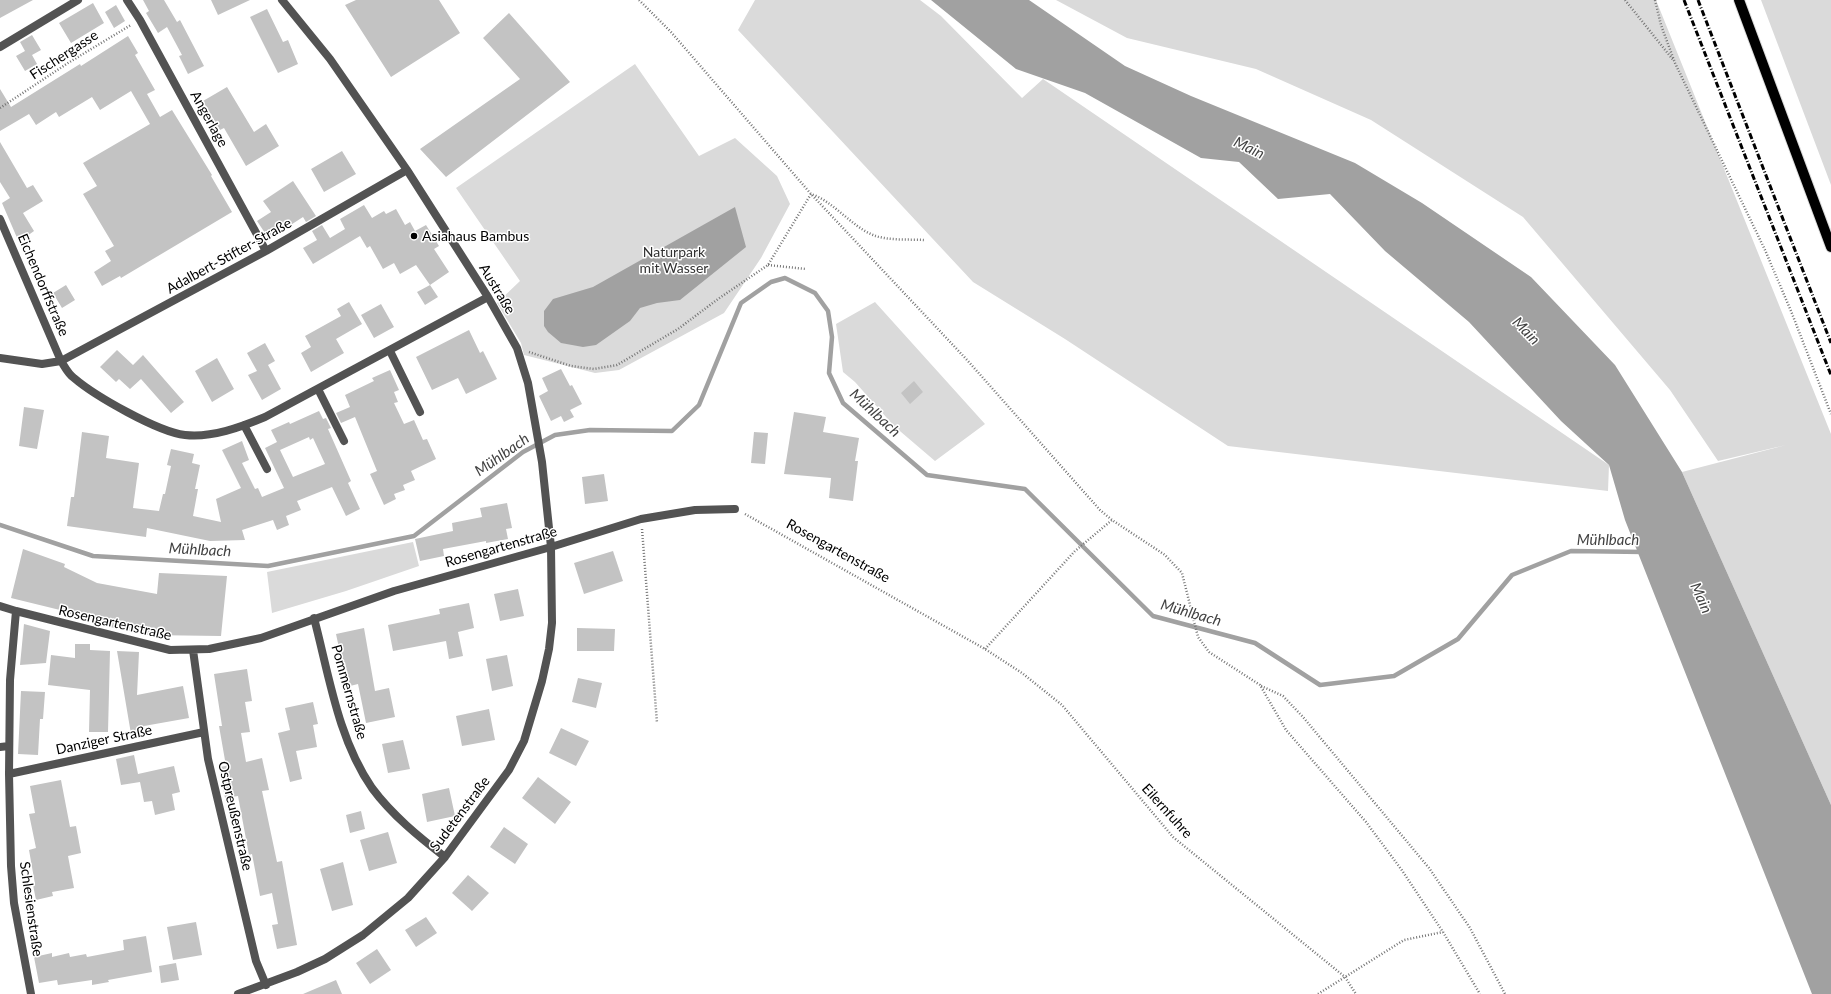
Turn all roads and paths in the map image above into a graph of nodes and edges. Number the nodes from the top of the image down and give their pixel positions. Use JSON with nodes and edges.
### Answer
{"nodes":[{"id":1,"x":78,"y":0,"type":"edge"},
{"id":2,"x":127,"y":0,"type":"edge"},
{"id":3,"x":282,"y":0,"type":"edge"},
{"id":4,"x":639,"y":0,"type":"edge"},
{"id":5,"x":1625,"y":0,"type":"edge"},
{"id":6,"x":1655,"y":0,"type":"edge"},
{"id":7,"x":1739,"y":0,"type":"edge"},
{"id":8,"x":140,"y":20,"type":"junction"},
{"id":9,"x":0,"y":47,"type":"edge"},
{"id":10,"x":1676,"y":63,"type":"junction"},
{"id":11,"x":0,"y":108,"type":"edge"},
{"id":12,"x":407,"y":170,"type":"junction"},
{"id":13,"x":811,"y":194,"type":"junction"},
{"id":14,"x":0,"y":220,"type":"edge"},
{"id":15,"x":925,"y":240,"type":"dead end"},
{"id":16,"x":1831,"y":247,"type":"edge"},
{"id":17,"x":266,"y":251,"type":"junction"},
{"id":18,"x":768,"y":265,"type":"junction"},
{"id":19,"x":806,"y":269,"type":"dead end"},
{"id":20,"x":488,"y":297,"type":"junction"},
{"id":21,"x":517,"y":348,"type":"junction"},
{"id":22,"x":390,"y":350,"type":"junction"},
{"id":23,"x":0,"y":358,"type":"edge"},
{"id":24,"x":61,"y":361,"type":"junction"},
{"id":25,"x":318,"y":389,"type":"junction"},
{"id":26,"x":420,"y":412,"type":"dead end"},
{"id":27,"x":1831,"y":414,"type":"edge"},
{"id":28,"x":244,"y":426,"type":"junction"},
{"id":29,"x":344,"y":441,"type":"dead end"},
{"id":30,"x":267,"y":469,"type":"dead end"},
{"id":31,"x":736,"y":509,"type":"joint"},
{"id":32,"x":641,"y":519,"type":"junction"},
{"id":33,"x":1112,"y":520,"type":"junction"},
{"id":34,"x":551,"y":547,"type":"junction"},
{"id":35,"x":0,"y":606,"type":"edge"},
{"id":36,"x":16,"y":612,"type":"junction"},
{"id":37,"x":314,"y":618,"type":"junction"},
{"id":38,"x":985,"y":649,"type":"junction"},
{"id":39,"x":193,"y":650,"type":"junction"},
{"id":40,"x":1260,"y":685,"type":"junction"},
{"id":41,"x":657,"y":723,"type":"dead end"},
{"id":42,"x":204,"y":732,"type":"junction"},
{"id":43,"x":9,"y":746,"type":"junction"},
{"id":44,"x":0,"y":747,"type":"edge"},
{"id":45,"x":9,"y":774,"type":"junction"},
{"id":46,"x":445,"y":858,"type":"junction"},
{"id":47,"x":1443,"y":932,"type":"junction"},
{"id":48,"x":1345,"y":977,"type":"junction"},
{"id":49,"x":266,"y":985,"type":"junction"},
{"id":50,"x":31,"y":994,"type":"edge"},
{"id":51,"x":238,"y":994,"type":"edge"},
{"id":52,"x":1318,"y":994,"type":"edge"},
{"id":53,"x":1356,"y":994,"type":"edge"},
{"id":54,"x":1480,"y":994,"type":"edge"},
{"id":55,"x":1505,"y":994,"type":"edge"}],
"edges":[{"from":1,"to":9,"type":"street"},
{"from":2,"to":8,"type":"street","name":"Angerlage"},
{"from":3,"to":12,"type":"street","name":"Austraße"},
{"from":4,"to":13,"type":"path"},
{"from":5,"to":10,"type":"path"},
{"from":6,"to":10,"type":"path"},
{"from":7,"to":16,"type":"main road"},
{"from":8,"to":11,"type":"path","name":"Fischergasse"},
{"from":8,"to":17,"type":"street","name":"Angerlage"},
{"from":10,"to":27,"type":"path"},
{"from":12,"to":17,"type":"street","name":"Adalbert-Stifter-Straße"},
{"from":12,"to":20,"type":"street","name":"Austraße"},
{"from":13,"to":15,"type":"path"},
{"from":13,"to":18,"type":"path"},
{"from":13,"to":33,"type":"path"},
{"from":14,"to":24,"type":"street","name":"Eichendorffstraße"},
{"from":17,"to":24,"type":"street","name":"Adalbert-Stifter-Straße"},
{"from":18,"to":19,"type":"path"},
{"from":18,"to":21,"type":"path"},
{"from":20,"to":21,"type":"street","name":"Austraße"},
{"from":20,"to":22,"type":"street","name":"Eichendorffstraße"},
{"from":21,"to":34,"type":"street","name":"Austraße"},
{"from":22,"to":25,"type":"street","name":"Eichendorffstraße"},
{"from":22,"to":26,"type":"street"},
{"from":23,"to":24,"type":"street","name":"Adalbert-Stifter-Straße"},
{"from":24,"to":28,"type":"street","name":"Eichendorffstraße"},
{"from":25,"to":28,"type":"street","name":"Eichendorffstraße"},
{"from":25,"to":29,"type":"street"},
{"from":28,"to":30,"type":"street"},
{"from":31,"to":32,"type":"street","name":"Rosengartenstraße"},
{"from":31,"to":38,"type":"path","name":"Rosengartenstraße"},
{"from":32,"to":34,"type":"street","name":"Rosengartenstraße"},
{"from":32,"to":41,"type":"path"},
{"from":33,"to":38,"type":"path"},
{"from":33,"to":40,"type":"path"},
{"from":34,"to":37,"type":"street","name":"Rosengartenstraße"},
{"from":34,"to":46,"type":"street","name":"Sudetenstraße"},
{"from":35,"to":36,"type":"street","name":"Rosengartenstraße"},
{"from":36,"to":39,"type":"street","name":"Rosengartenstraße"},
{"from":36,"to":43,"type":"street","name":"Schlesienstraße"},
{"from":37,"to":39,"type":"street","name":"Rosengartenstraße"},
{"from":37,"to":46,"type":"street","name":"Pommernstraße"},
{"from":38,"to":48,"type":"path","name":"Eilernfuhre"},
{"from":39,"to":42,"type":"street","name":"Ostpreußenstraße"},
{"from":40,"to":47,"type":"path"},
{"from":40,"to":55,"type":"path"},
{"from":42,"to":45,"type":"street","name":"Danziger Straße"},
{"from":42,"to":49,"type":"street","name":"Ostpreußenstraße"},
{"from":43,"to":44,"type":"street"},
{"from":43,"to":45,"type":"street","name":"Schlesienstraße"},
{"from":45,"to":50,"type":"street","name":"Schlesienstraße"},
{"from":46,"to":49,"type":"street","name":"Sudetenstraße"},
{"from":47,"to":48,"type":"path"},
{"from":47,"to":54,"type":"path"},
{"from":48,"to":52,"type":"path"},
{"from":48,"to":53,"type":"path","name":"Eilernfuhre"},
{"from":49,"to":51,"type":"street","name":"Sudetenstraße"}]}
